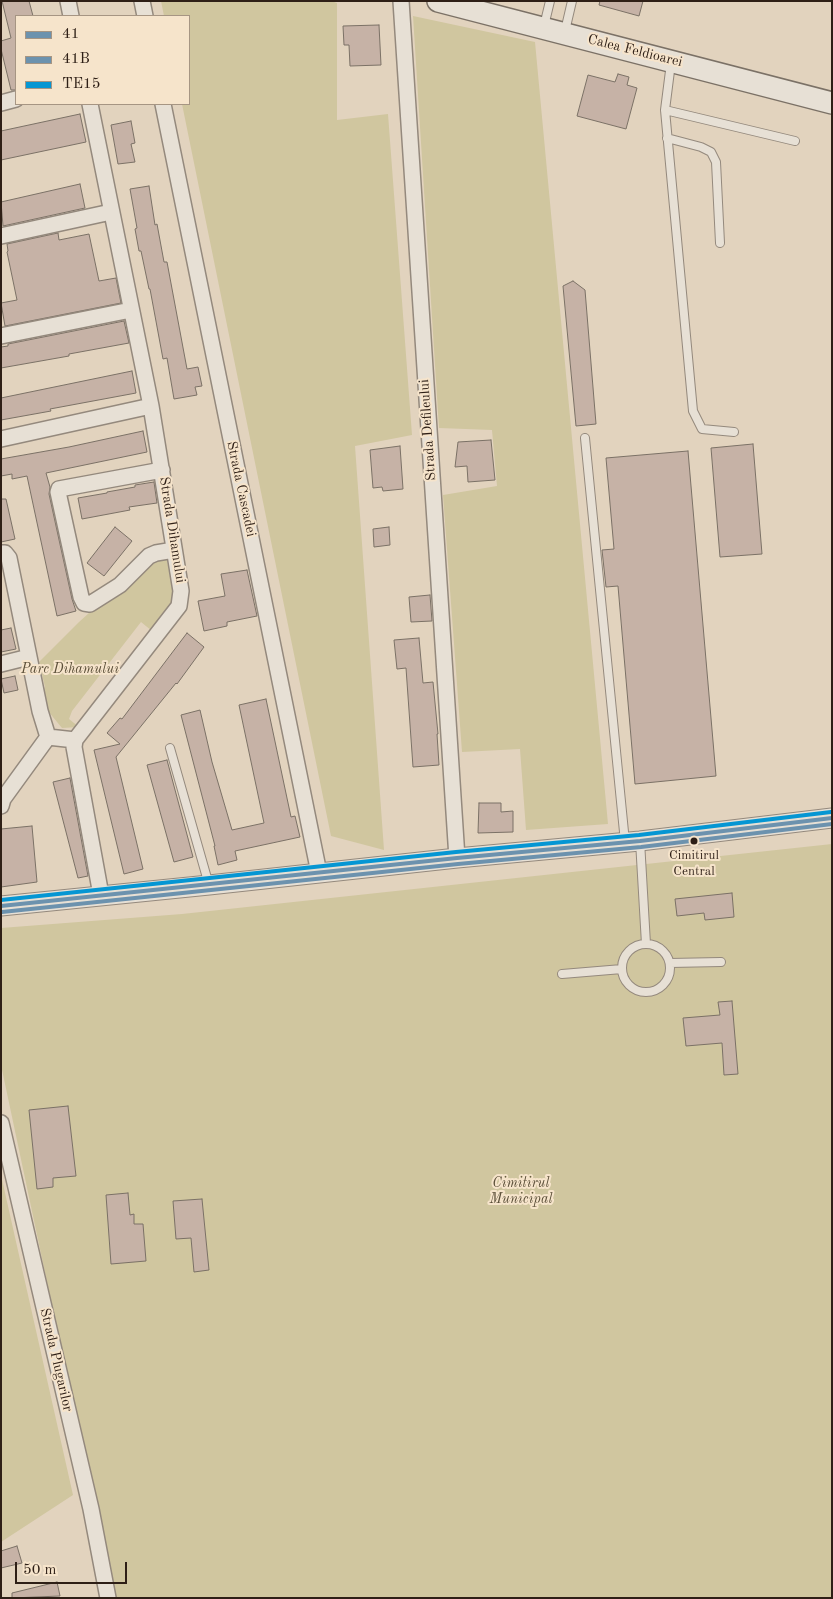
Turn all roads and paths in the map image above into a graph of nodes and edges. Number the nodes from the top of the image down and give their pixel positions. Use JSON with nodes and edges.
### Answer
{"nodes":[{"id":1,"x":68,"y":1,"type":"edge"},
{"id":2,"x":142,"y":1,"type":"edge"},
{"id":3,"x":400,"y":1,"type":"edge"},
{"id":4,"x":438,"y":1,"type":"edge"},
{"id":5,"x":550,"y":1,"type":"edge"},
{"id":6,"x":572,"y":1,"type":"edge"},
{"id":7,"x":71,"y":15,"type":"edge"},
{"id":8,"x":145,"y":15,"type":"edge"},
{"id":9,"x":554,"y":30,"type":"junction"},
{"id":10,"x":671,"y":60,"type":"junction"},
{"id":11,"x":15,"y":100,"type":"edge"},
{"id":12,"x":1,"y":103,"type":"edge"},
{"id":13,"x":832,"y":103,"type":"edge"},
{"id":14,"x":90,"y":105,"type":"edge"},
{"id":15,"x":163,"y":105,"type":"edge"},
{"id":16,"x":665,"y":110,"type":"junction"},
{"id":17,"x":667,"y":138,"type":"junction"},
{"id":18,"x":795,"y":141,"type":"dead end"},
{"id":19,"x":111,"y":212,"type":"junction"},
{"id":20,"x":1,"y":236,"type":"edge"},
{"id":21,"x":720,"y":244,"type":"dead end"},
{"id":22,"x":131,"y":310,"type":"junction"},
{"id":23,"x":1,"y":336,"type":"edge"},
{"id":24,"x":150,"y":406,"type":"junction"},
{"id":25,"x":734,"y":432,"type":"dead end"},
{"id":26,"x":585,"y":438,"type":"dead end"},
{"id":27,"x":1,"y":439,"type":"edge"},
{"id":28,"x":162,"y":470,"type":"junction"},
{"id":29,"x":174,"y":550,"type":"junction"},
{"id":30,"x":1,"y":553,"type":"edge"},
{"id":31,"x":29,"y":657,"type":"junction"},
{"id":32,"x":1,"y":664,"type":"edge"},
{"id":33,"x":48,"y":737,"type":"junction"},
{"id":34,"x":75,"y":740,"type":"junction"},
{"id":35,"x":170,"y":748,"type":"dead end"},
{"id":36,"x":1,"y":806,"type":"edge"},
{"id":37,"x":832,"y":818,"type":"edge"},
{"id":38,"x":633,"y":842,"type":"junction"},
{"id":39,"x":457,"y":858,"type":"junction"},
{"id":40,"x":319,"y":873,"type":"junction"},
{"id":41,"x":210,"y":885,"type":"junction"},
{"id":42,"x":101,"y":895,"type":"junction"},
{"id":43,"x":1,"y":906,"type":"edge"},
{"id":44,"x":646,"y":944,"type":"junction"},
{"id":45,"x":721,"y":962,"type":"dead end"},
{"id":46,"x":670,"y":963,"type":"junction"},
{"id":47,"x":622,"y":969,"type":"junction"},
{"id":48,"x":562,"y":974,"type":"dead end"},
{"id":49,"x":1,"y":1123,"type":"edge"},
{"id":50,"x":108,"y":1598,"type":"edge"}],
"edges":[{"from":1,"to":7,"type":"street"},
{"from":2,"to":8,"type":"street"},
{"from":3,"to":39,"type":"street","name":"Strada Defileului"},
{"from":4,"to":9,"type":"main road","name":"Calea Feldioarei"},
{"from":5,"to":9,"type":"lane"},
{"from":6,"to":9,"type":"lane"},
{"from":9,"to":10,"type":"main road","name":"Calea Feldioarei"},
{"from":10,"to":13,"type":"main road","name":"Calea Feldioarei"},
{"from":10,"to":16,"type":"lane"},
{"from":11,"to":12,"type":"street"},
{"from":14,"to":19,"type":"street","name":"Strada Dihamului"},
{"from":15,"to":40,"type":"street","name":"Strada Cascadei"},
{"from":16,"to":17,"type":"lane"},
{"from":16,"to":18,"type":"lane"},
{"from":17,"to":21,"type":"lane"},
{"from":17,"to":25,"type":"lane"},
{"from":19,"to":20,"type":"street"},
{"from":19,"to":22,"type":"street","name":"Strada Dihamului"},
{"from":22,"to":23,"type":"street"},
{"from":22,"to":24,"type":"street","name":"Strada Dihamului"},
{"from":24,"to":27,"type":"street"},
{"from":24,"to":28,"type":"street","name":"Strada Dihamului"},
{"from":26,"to":38,"type":"lane"},
{"from":28,"to":29,"type":"street","name":"Strada Dihamului"},
{"from":28,"to":29,"type":"street"},
{"from":29,"to":34,"type":"street","name":"Strada Dihamului"},
{"from":30,"to":31,"type":"street"},
{"from":31,"to":32,"type":"street"},
{"from":31,"to":33,"type":"street"},
{"from":33,"to":34,"type":"street"},
{"from":33,"to":36,"type":"street"},
{"from":34,"to":42,"type":"street"},
{"from":35,"to":41,"type":"lane"},
{"from":37,"to":38,"type":"street"},
{"from":38,"to":39,"type":"street"},
{"from":38,"to":44,"type":"lane"},
{"from":39,"to":40,"type":"street"},
{"from":40,"to":41,"type":"street"},
{"from":41,"to":42,"type":"street"},
{"from":42,"to":43,"type":"street"},
{"from":44,"to":46,"type":"lane"},
{"from":44,"to":47,"type":"lane"},
{"from":45,"to":46,"type":"lane"},
{"from":46,"to":47,"type":"lane"},
{"from":47,"to":48,"type":"lane"},
{"from":49,"to":50,"type":"street","name":"Strada Plugarilor"}]}
